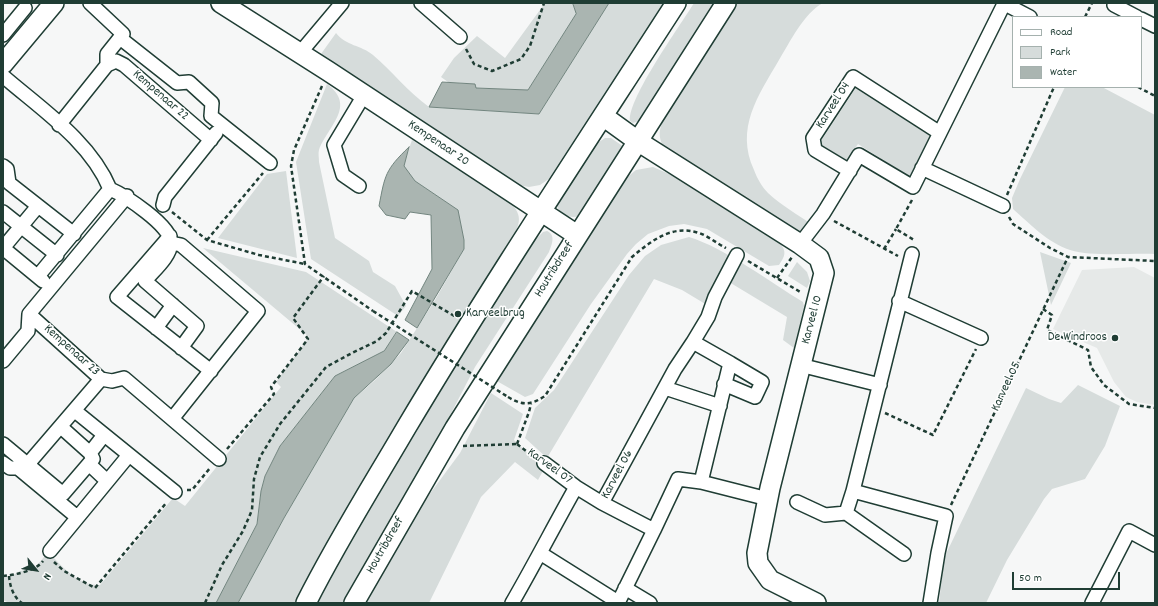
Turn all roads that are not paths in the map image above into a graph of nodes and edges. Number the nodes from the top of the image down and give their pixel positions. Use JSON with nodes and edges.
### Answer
{"nodes":[{"id":1,"x":54,"y":3,"type":"edge"},
{"id":2,"x":90,"y":3,"type":"edge"},
{"id":3,"x":221,"y":3,"type":"edge"},
{"id":4,"x":342,"y":3,"type":"edge"},
{"id":5,"x":421,"y":3,"type":"edge"},
{"id":6,"x":676,"y":3,"type":"edge"},
{"id":7,"x":726,"y":3,"type":"edge"},
{"id":8,"x":1003,"y":3,"type":"edge"},
{"id":9,"x":1115,"y":3,"type":"edge"},
{"id":10,"x":28,"y":10,"type":"edge"},
{"id":11,"x":1028,"y":16,"type":"edge"},
{"id":12,"x":1135,"y":16,"type":"edge"},
{"id":13,"x":1142,"y":20,"type":"edge"},
{"id":14,"x":1155,"y":26,"type":"edge"},
{"id":15,"x":3,"y":35,"type":"edge"},
{"id":16,"x":460,"y":37,"type":"road end"},
{"id":17,"x":120,"y":38,"type":"junction"},
{"id":18,"x":300,"y":53,"type":"junction"},
{"id":19,"x":3,"y":64,"type":"edge"},
{"id":20,"x":107,"y":65,"type":"junction"},
{"id":21,"x":3,"y":76,"type":"edge"},
{"id":22,"x":364,"y":95,"type":"junction"},
{"id":23,"x":603,"y":116,"type":"junction"},
{"id":24,"x":59,"y":125,"type":"junction"},
{"id":25,"x":223,"y":125,"type":"junction"},
{"id":26,"x":940,"y":133,"type":"junction"},
{"id":27,"x":211,"y":140,"type":"junction"},
{"id":28,"x":639,"y":142,"type":"junction"},
{"id":29,"x":270,"y":164,"type":"road end"},
{"id":30,"x":922,"y":168,"type":"junction"},
{"id":31,"x":4,"y":170,"type":"edge"},
{"id":32,"x":850,"y":171,"type":"junction"},
{"id":33,"x":359,"y":186,"type":"dead end"},
{"id":34,"x":110,"y":188,"type":"junction"},
{"id":35,"x":127,"y":196,"type":"junction"},
{"id":36,"x":163,"y":205,"type":"road end"},
{"id":37,"x":38,"y":206,"type":"junction"},
{"id":38,"x":1002,"y":206,"type":"road end"},
{"id":39,"x":3,"y":212,"type":"edge"},
{"id":40,"x":541,"y":212,"type":"junction"},
{"id":41,"x":21,"y":226,"type":"junction"},
{"id":42,"x":74,"y":234,"type":"junction"},
{"id":43,"x":577,"y":236,"type":"junction"},
{"id":44,"x":171,"y":239,"type":"junction"},
{"id":45,"x":800,"y":244,"type":"junction"},
{"id":46,"x":3,"y":248,"type":"edge"},
{"id":47,"x":57,"y":255,"type":"junction"},
{"id":48,"x":737,"y":255,"type":"road end"},
{"id":49,"x":910,"y":258,"type":"road end"},
{"id":50,"x":38,"y":276,"type":"junction"},
{"id":51,"x":50,"y":289,"type":"junction"},
{"id":52,"x":899,"y":301,"type":"junction"},
{"id":53,"x":173,"y":305,"type":"junction"},
{"id":54,"x":29,"y":314,"type":"junction"},
{"id":55,"x":156,"y":328,"type":"junction"},
{"id":56,"x":981,"y":338,"type":"road end"},
{"id":57,"x":693,"y":342,"type":"junction"},
{"id":58,"x":181,"y":348,"type":"junction"},
{"id":59,"x":3,"y":361,"type":"edge"},
{"id":60,"x":730,"y":363,"type":"junction"},
{"id":61,"x":800,"y":365,"type":"junction"},
{"id":62,"x":211,"y":371,"type":"junction"},
{"id":63,"x":101,"y":379,"type":"junction"},
{"id":64,"x":724,"y":384,"type":"junction"},
{"id":65,"x":880,"y":385,"type":"junction"},
{"id":66,"x":664,"y":388,"type":"junction"},
{"id":67,"x":720,"y":406,"type":"junction"},
{"id":68,"x":75,"y":412,"type":"junction"},
{"id":69,"x":172,"y":419,"type":"junction"},
{"id":70,"x":61,"y":427,"type":"junction"},
{"id":71,"x":104,"y":435,"type":"junction"},
{"id":72,"x":3,"y":444,"type":"edge"},
{"id":73,"x":129,"y":455,"type":"junction"},
{"id":74,"x":91,"y":459,"type":"junction"},
{"id":75,"x":219,"y":459,"type":"road end"},
{"id":76,"x":3,"y":463,"type":"edge"},
{"id":77,"x":28,"y":464,"type":"junction"},
{"id":78,"x":544,"y":464,"type":"road end"},
{"id":79,"x":107,"y":481,"type":"junction"},
{"id":80,"x":701,"y":482,"type":"junction"},
{"id":81,"x":576,"y":487,"type":"junction"},
{"id":82,"x":853,"y":491,"type":"junction"},
{"id":83,"x":175,"y":492,"type":"road end"},
{"id":84,"x":768,"y":499,"type":"junction"},
{"id":85,"x":797,"y":502,"type":"dead end"},
{"id":86,"x":602,"y":503,"type":"junction"},
{"id":87,"x":846,"y":513,"type":"junction"},
{"id":88,"x":77,"y":517,"type":"junction"},
{"id":89,"x":654,"y":530,"type":"junction"},
{"id":90,"x":1155,"y":545,"type":"edge"},
{"id":91,"x":50,"y":550,"type":"road end"},
{"id":92,"x":540,"y":554,"type":"junction"},
{"id":93,"x":904,"y":554,"type":"dead end"},
{"id":94,"x":625,"y":588,"type":"junction"},
{"id":95,"x":306,"y":603,"type":"edge"},
{"id":96,"x":354,"y":603,"type":"edge"},
{"id":97,"x":512,"y":603,"type":"edge"},
{"id":98,"x":618,"y":603,"type":"edge"},
{"id":99,"x":650,"y":603,"type":"edge"},
{"id":100,"x":816,"y":603,"type":"edge"},
{"id":101,"x":930,"y":603,"type":"edge"},
{"id":102,"x":1092,"y":603,"type":"edge"}],
"edges":[{"from":1,"to":10,"type":"main road"},
{"from":2,"to":17,"type":"street","name":"Kempenaar 22"},
{"from":3,"to":18,"type":"main road","name":"Kempenaar 20"},
{"from":4,"to":18,"type":"street"},
{"from":5,"to":16,"type":"street"},
{"from":6,"to":23,"type":"main road"},
{"from":7,"to":28,"type":"main road","name":"Houtribdreef"},
{"from":8,"to":11,"type":"street"},
{"from":8,"to":26,"type":"street"},
{"from":9,"to":12,"type":"street"},
{"from":10,"to":15,"type":"street"},
{"from":10,"to":19,"type":"main road"},
{"from":13,"to":14,"type":"street"},
{"from":17,"to":20,"type":"street"},
{"from":17,"to":25,"type":"street","name":"Kempenaar 22"},
{"from":18,"to":22,"type":"main road","name":"Kempenaar 20"},
{"from":20,"to":24,"type":"street"},
{"from":20,"to":27,"type":"street","name":"Kempenaar 22"},
{"from":21,"to":24,"type":"street"},
{"from":22,"to":33,"type":"street"},
{"from":22,"to":40,"type":"main road","name":"Kempenaar 20"},
{"from":23,"to":28,"type":"main road","name":"Karveel 10"},
{"from":23,"to":40,"type":"main road"},
{"from":24,"to":34,"type":"street"},
{"from":25,"to":27,"type":"street"},
{"from":25,"to":29,"type":"street","name":"Kempenaar 22"},
{"from":26,"to":30,"type":"street"},
{"from":26,"to":32,"type":"street","name":"Karveel 04"},
{"from":27,"to":36,"type":"street"},
{"from":28,"to":43,"type":"main road","name":"Houtribdreef"},
{"from":28,"to":45,"type":"main road","name":"Karveel 10"},
{"from":30,"to":32,"type":"street"},
{"from":30,"to":38,"type":"street"},
{"from":31,"to":37,"type":"street"},
{"from":32,"to":45,"type":"street"},
{"from":34,"to":35,"type":"street"},
{"from":34,"to":42,"type":"street"},
{"from":35,"to":44,"type":"street"},
{"from":35,"to":51,"type":"street"},
{"from":37,"to":41,"type":"street"},
{"from":37,"to":42,"type":"street"},
{"from":39,"to":41,"type":"street"},
{"from":40,"to":43,"type":"main road","name":"Kempenaar 20"},
{"from":40,"to":95,"type":"main road"},
{"from":41,"to":46,"type":"street"},
{"from":41,"to":47,"type":"street"},
{"from":42,"to":47,"type":"street"},
{"from":43,"to":96,"type":"main road","name":"Houtribdreef"},
{"from":44,"to":53,"type":"street"},
{"from":44,"to":55,"type":"street"},
{"from":44,"to":62,"type":"street"},
{"from":45,"to":61,"type":"main road","name":"Karveel 10"},
{"from":46,"to":50,"type":"street"},
{"from":47,"to":50,"type":"street"},
{"from":48,"to":57,"type":"street","name":"Karveel 06"},
{"from":49,"to":52,"type":"street"},
{"from":50,"to":51,"type":"street"},
{"from":51,"to":54,"type":"street"},
{"from":52,"to":56,"type":"street"},
{"from":52,"to":65,"type":"street"},
{"from":53,"to":55,"type":"street"},
{"from":53,"to":58,"type":"street"},
{"from":54,"to":59,"type":"street","name":"Kempenaar 23"},
{"from":54,"to":63,"type":"street","name":"Kempenaar 23"},
{"from":55,"to":58,"type":"street"},
{"from":57,"to":60,"type":"street"},
{"from":57,"to":66,"type":"street","name":"Karveel 06"},
{"from":58,"to":62,"type":"street"},
{"from":60,"to":64,"type":"street"},
{"from":60,"to":64,"type":"street"},
{"from":61,"to":65,"type":"street"},
{"from":61,"to":84,"type":"main road","name":"Karveel 10"},
{"from":62,"to":69,"type":"street"},
{"from":63,"to":68,"type":"street"},
{"from":63,"to":69,"type":"street","name":"Kempenaar 23"},
{"from":64,"to":67,"type":"street"},
{"from":65,"to":82,"type":"street"},
{"from":66,"to":67,"type":"street"},
{"from":66,"to":86,"type":"street","name":"Karveel 06"},
{"from":67,"to":80,"type":"street"},
{"from":68,"to":70,"type":"street"},
{"from":68,"to":71,"type":"street"},
{"from":69,"to":75,"type":"street","name":"Kempenaar 23"},
{"from":70,"to":74,"type":"street"},
{"from":70,"to":77,"type":"street"},
{"from":71,"to":73,"type":"street"},
{"from":71,"to":74,"type":"street"},
{"from":72,"to":77,"type":"street"},
{"from":73,"to":79,"type":"street"},
{"from":73,"to":83,"type":"street"},
{"from":74,"to":77,"type":"street"},
{"from":74,"to":79,"type":"street"},
{"from":76,"to":88,"type":"street"},
{"from":78,"to":81,"type":"street","name":"Karveel 07"},
{"from":79,"to":88,"type":"street"},
{"from":80,"to":84,"type":"street"},
{"from":80,"to":89,"type":"street"},
{"from":81,"to":86,"type":"street","name":"Karveel 07"},
{"from":81,"to":92,"type":"street","name":"Karveel 07"},
{"from":82,"to":87,"type":"street"},
{"from":82,"to":101,"type":"street"},
{"from":84,"to":100,"type":"main road","name":"Karveel 10"},
{"from":85,"to":87,"type":"street"},
{"from":86,"to":89,"type":"street","name":"Karveel 06"},
{"from":87,"to":93,"type":"street"},
{"from":88,"to":91,"type":"street"},
{"from":89,"to":94,"type":"street"},
{"from":90,"to":102,"type":"street"},
{"from":92,"to":97,"type":"street","name":"Karveel 07"},
{"from":92,"to":98,"type":"street"},
{"from":94,"to":98,"type":"street"},
{"from":94,"to":99,"type":"street"}]}
